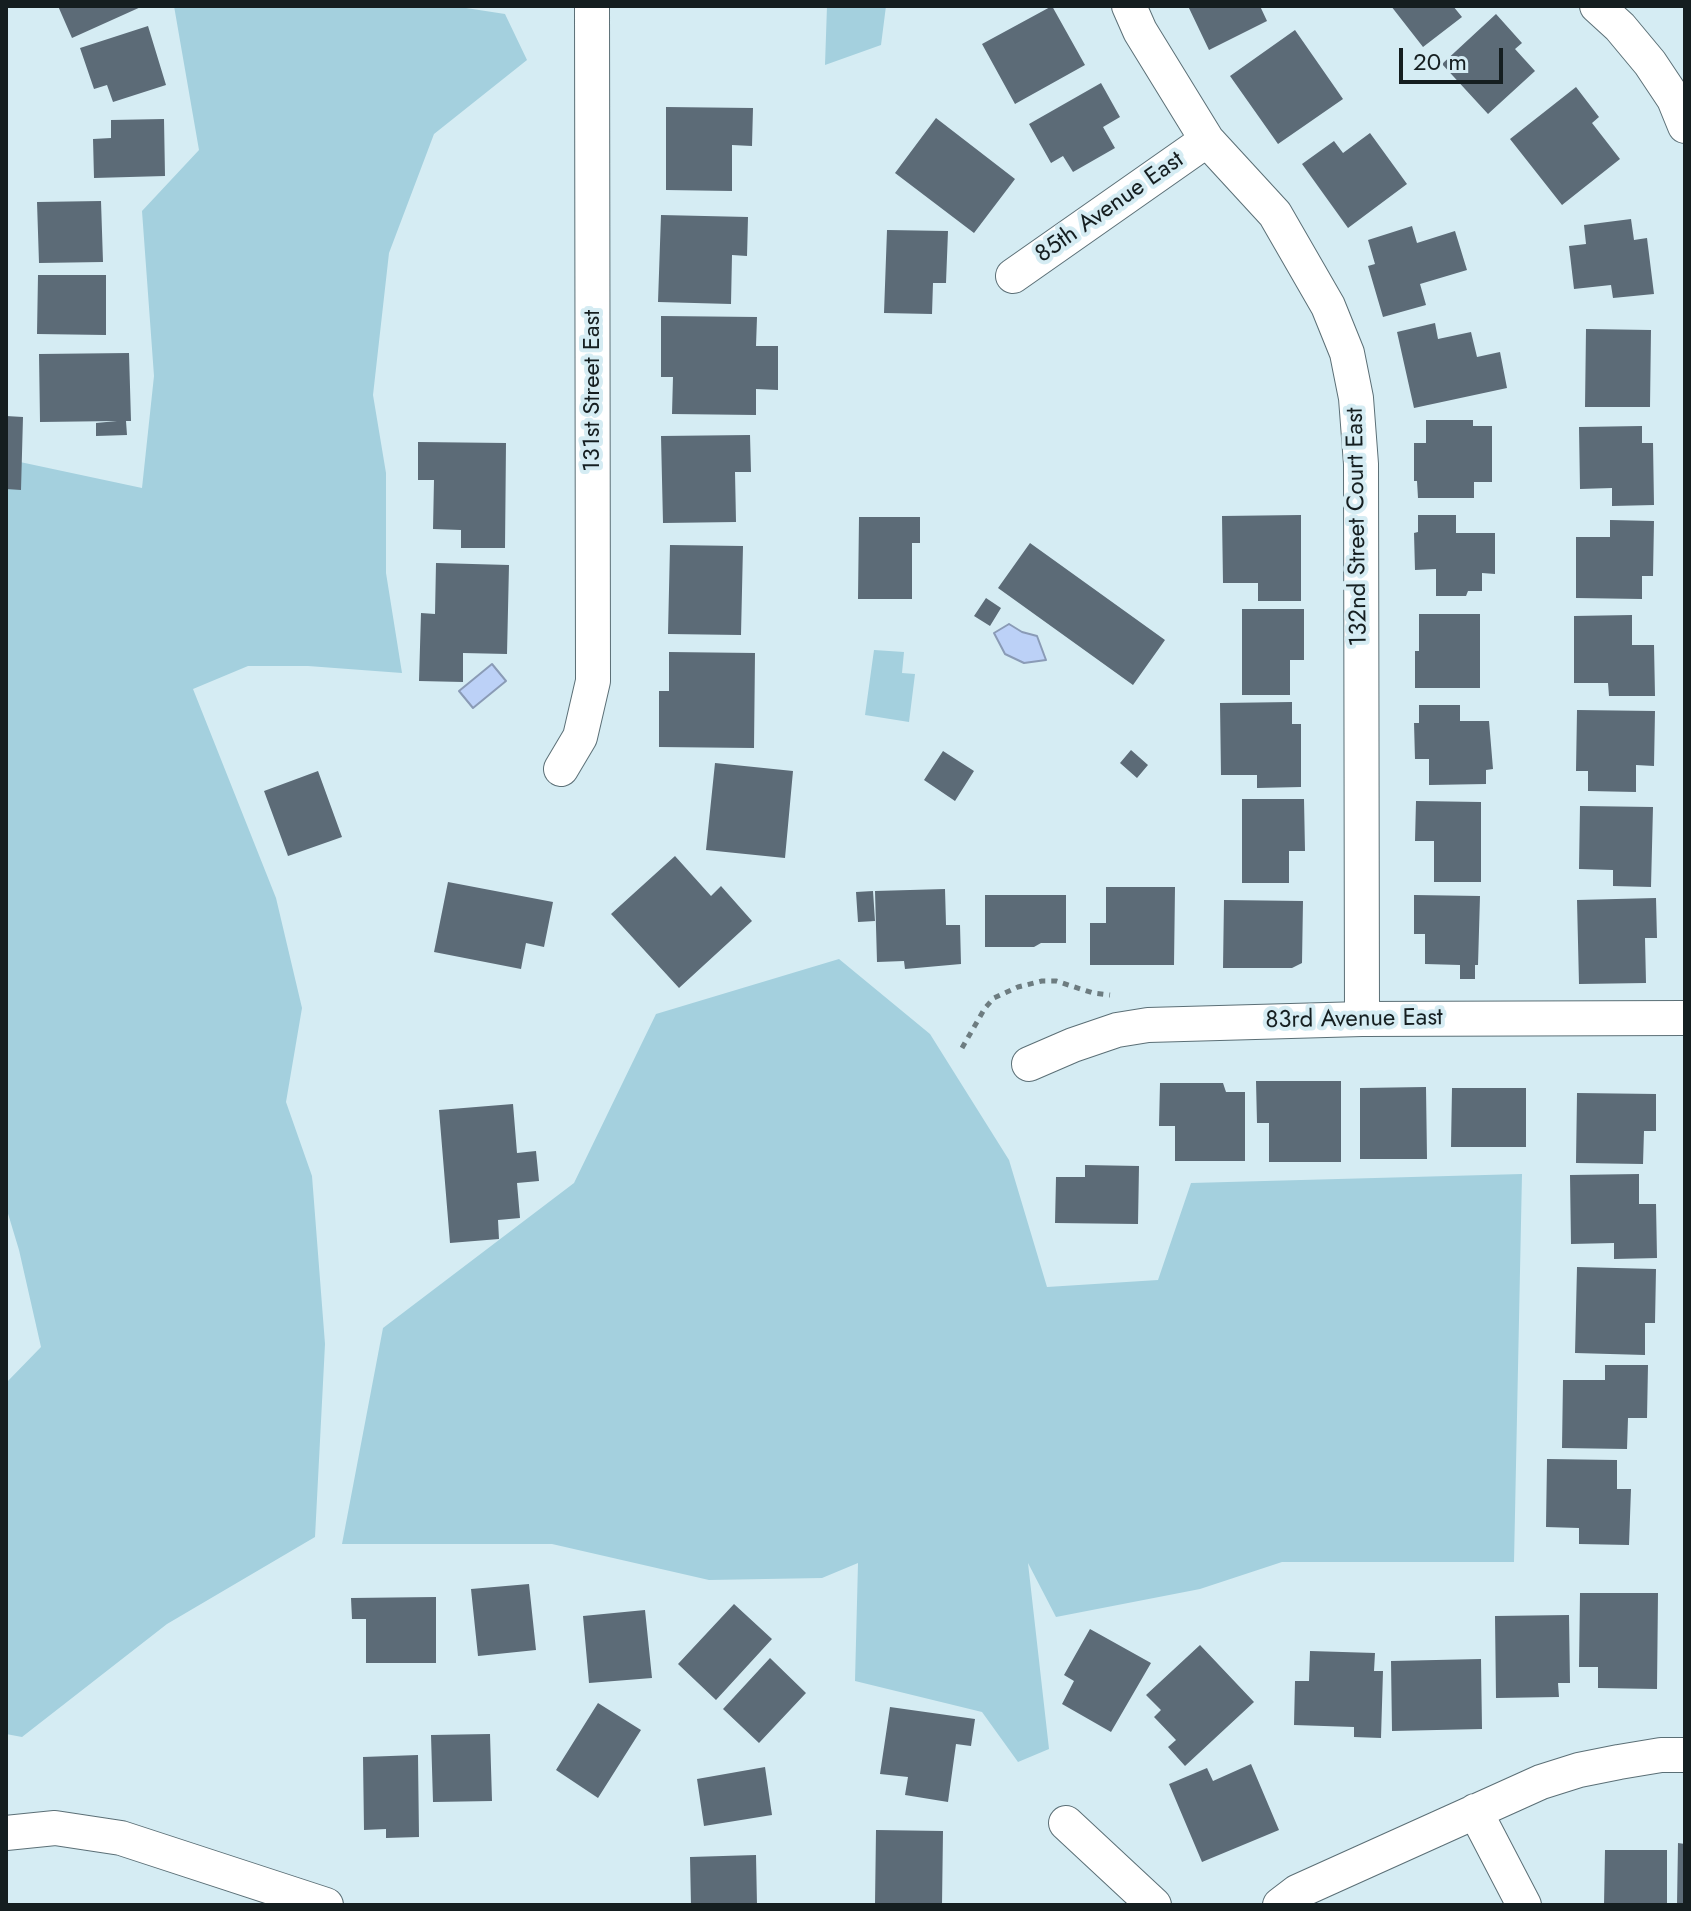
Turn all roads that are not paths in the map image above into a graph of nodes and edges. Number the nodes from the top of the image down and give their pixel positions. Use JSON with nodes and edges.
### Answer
{"nodes":[{"id":1,"x":592,"y":6,"type":"edge"},
{"id":2,"x":1129,"y":6,"type":"edge"},
{"id":3,"x":1597,"y":6,"type":"edge"},
{"id":4,"x":1685,"y":126,"type":"edge"},
{"id":5,"x":1207,"y":140,"type":"junction"},
{"id":6,"x":1013,"y":276,"type":"dead end"},
{"id":7,"x":561,"y":769,"type":"dead end"},
{"id":8,"x":1685,"y":1018,"type":"edge"},
{"id":9,"x":1362,"y":1019,"type":"junction"},
{"id":10,"x":1029,"y":1064,"type":"dead end"},
{"id":11,"x":1685,"y":1755,"type":"edge"},
{"id":12,"x":1475,"y":1811,"type":"junction"},
{"id":13,"x":1066,"y":1823,"type":"dead end"},
{"id":14,"x":6,"y":1833,"type":"edge"},
{"id":15,"x":326,"y":1905,"type":"edge"},
{"id":16,"x":1154,"y":1905,"type":"edge"},
{"id":17,"x":1280,"y":1905,"type":"edge"},
{"id":18,"x":1524,"y":1905,"type":"edge"}],
"edges":[{"from":1,"to":7,"type":"street","name":"131st Street East"},
{"from":2,"to":5,"type":"street","name":"132nd Street Court East"},
{"from":3,"to":4,"type":"street"},
{"from":5,"to":6,"type":"street","name":"85th Avenue East"},
{"from":5,"to":9,"type":"street","name":"132nd Street Court East"},
{"from":8,"to":9,"type":"street","name":"83rd Avenue East"},
{"from":9,"to":10,"type":"street","name":"83rd Avenue East"},
{"from":11,"to":12,"type":"street"},
{"from":12,"to":17,"type":"street"},
{"from":12,"to":18,"type":"street"},
{"from":13,"to":16,"type":"street"},
{"from":14,"to":15,"type":"street"}]}
